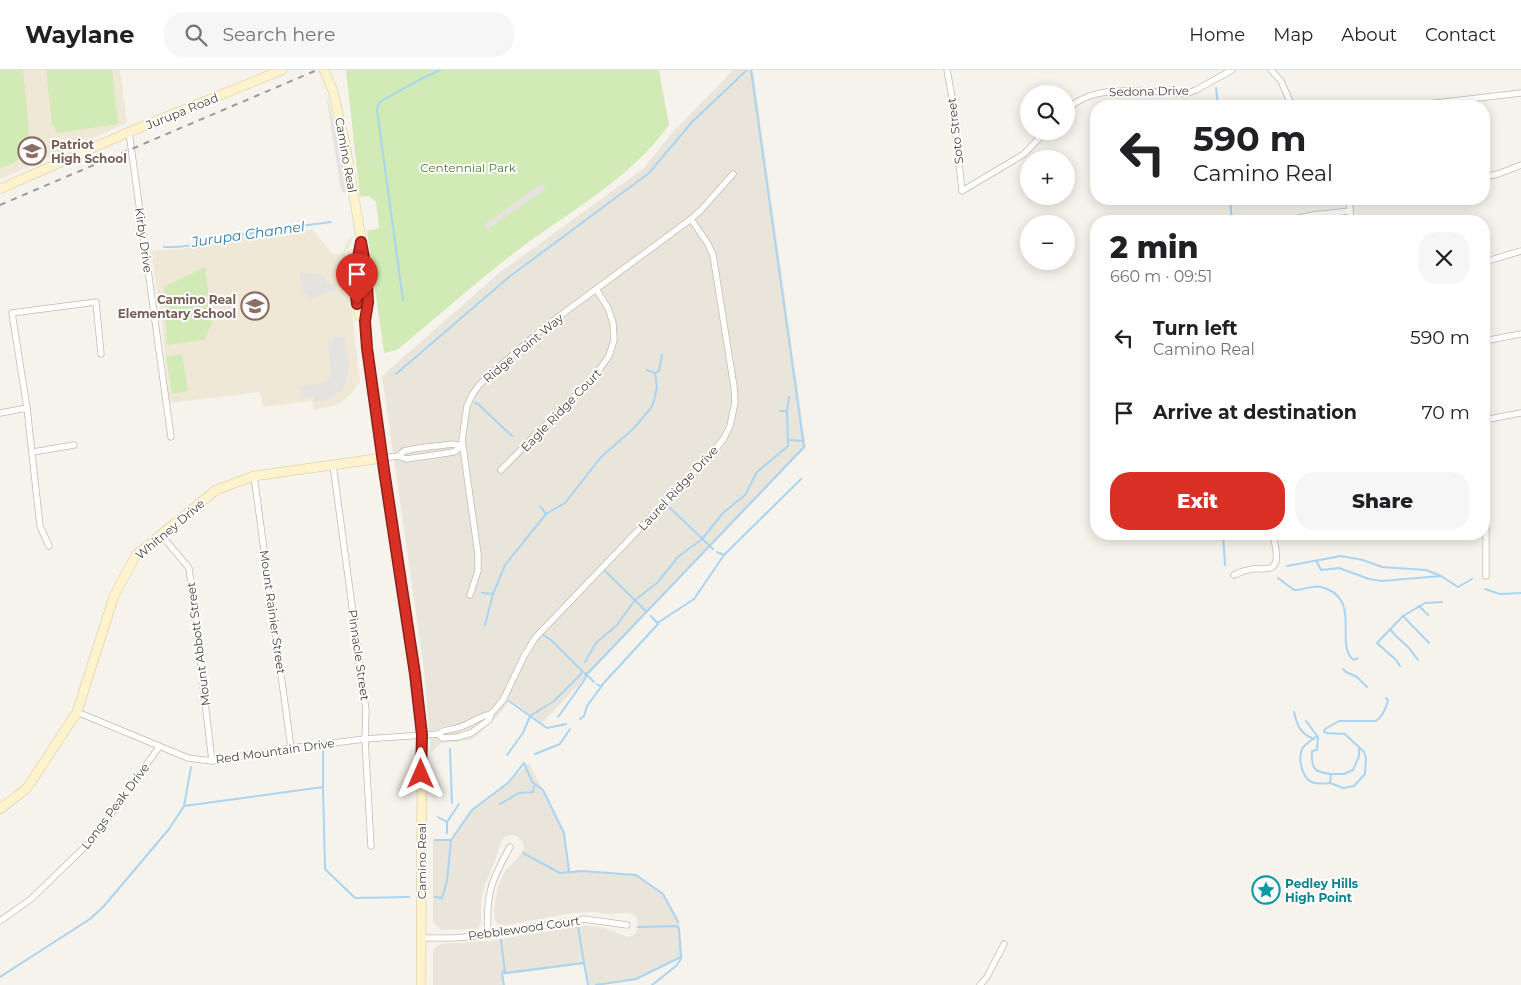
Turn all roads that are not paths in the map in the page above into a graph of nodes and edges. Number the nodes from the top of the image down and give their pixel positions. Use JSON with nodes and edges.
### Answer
{"nodes":[{"id":1,"x":282,"y":70,"type":"edge"},
{"id":2,"x":324,"y":70,"type":"edge"},
{"id":3,"x":947,"y":70,"type":"edge"},
{"id":4,"x":1232,"y":70,"type":"edge"},
{"id":5,"x":1271,"y":70,"type":"edge"},
{"id":6,"x":1521,"y":92,"type":"edge"},
{"id":7,"x":1289,"y":100,"type":"edge"},
{"id":8,"x":1458,"y":100,"type":"edge"},
{"id":9,"x":1075,"y":103,"type":"edge"},
{"id":10,"x":129,"y":132,"type":"junction"},
{"id":11,"x":1037,"y":140,"type":"edge"},
{"id":12,"x":1521,"y":165,"type":"edge"},
{"id":13,"x":733,"y":174,"type":"dead end"},
{"id":14,"x":1490,"y":176,"type":"edge"},
{"id":15,"x":0,"y":188,"type":"edge"},
{"id":16,"x":1349,"y":205,"type":"edge"},
{"id":17,"x":1350,"y":211,"type":"junction"},
{"id":18,"x":1313,"y":215,"type":"edge"},
{"id":19,"x":1351,"y":215,"type":"edge"},
{"id":20,"x":690,"y":219,"type":"junction"},
{"id":21,"x":1521,"y":251,"type":"edge"},
{"id":22,"x":1490,"y":260,"type":"edge"},
{"id":23,"x":596,"y":289,"type":"junction"},
{"id":24,"x":1521,"y":334,"type":"edge"},
{"id":25,"x":1490,"y":340,"type":"edge"},
{"id":26,"x":101,"y":354,"type":"dead end"},
{"id":27,"x":27,"y":408,"type":"junction"},
{"id":28,"x":0,"y":413,"type":"edge"},
{"id":29,"x":1521,"y":413,"type":"edge"},
{"id":30,"x":1490,"y":419,"type":"edge"},
{"id":31,"x":171,"y":437,"type":"dead end"},
{"id":32,"x":74,"y":445,"type":"dead end"},
{"id":33,"x":462,"y":446,"type":"junction"},
{"id":34,"x":420,"y":448,"type":"junction"},
{"id":35,"x":33,"y":452,"type":"junction"},
{"id":36,"x":398,"y":456,"type":"junction"},
{"id":37,"x":420,"y":457,"type":"junction"},
{"id":38,"x":382,"y":458,"type":"junction"},
{"id":39,"x":333,"y":465,"type":"junction"},
{"id":40,"x":502,"y":470,"type":"dead end"},
{"id":41,"x":254,"y":476,"type":"junction"},
{"id":42,"x":162,"y":536,"type":"junction"},
{"id":43,"x":1274,"y":540,"type":"edge"},
{"id":44,"x":1485,"y":540,"type":"edge"},
{"id":45,"x":49,"y":546,"type":"dead end"},
{"id":46,"x":1234,"y":574,"type":"dead end"},
{"id":47,"x":1486,"y":576,"type":"dead end"},
{"id":48,"x":470,"y":595,"type":"dead end"},
{"id":49,"x":77,"y":712,"type":"junction"},
{"id":50,"x":491,"y":714,"type":"junction"},
{"id":51,"x":470,"y":723,"type":"junction"},
{"id":52,"x":476,"y":731,"type":"junction"},
{"id":53,"x":439,"y":734,"type":"junction"},
{"id":54,"x":422,"y":735,"type":"junction"},
{"id":55,"x":365,"y":739,"type":"junction"},
{"id":56,"x":159,"y":747,"type":"junction"},
{"id":57,"x":291,"y":748,"type":"junction"},
{"id":58,"x":212,"y":761,"type":"junction"},
{"id":59,"x":0,"y":809,"type":"edge"},
{"id":60,"x":371,"y":846,"type":"dead end"},
{"id":61,"x":510,"y":847,"type":"dead end"},
{"id":62,"x":0,"y":921,"type":"edge"},
{"id":63,"x":627,"y":925,"type":"dead end"},
{"id":64,"x":488,"y":935,"type":"junction"},
{"id":65,"x":421,"y":938,"type":"junction"},
{"id":66,"x":1004,"y":944,"type":"dead end"},
{"id":67,"x":421,"y":985,"type":"edge"},
{"id":68,"x":980,"y":985,"type":"edge"}],
"edges":[{"from":1,"to":10,"type":"main road","name":"Jurupa Road"},
{"from":2,"to":38,"type":"main road","name":"Camino Real"},
{"from":3,"to":11,"type":"street","name":"Soto Street"},
{"from":4,"to":9,"type":"street","name":"Sedona Drive"},
{"from":5,"to":7,"type":"street"},
{"from":6,"to":8,"type":"street"},
{"from":10,"to":15,"type":"main road","name":"Jurupa Road"},
{"from":10,"to":31,"type":"street","name":"Kirby Drive"},
{"from":12,"to":14,"type":"street"},
{"from":13,"to":20,"type":"street","name":"Ridge Point Way"},
{"from":16,"to":17,"type":"street"},
{"from":17,"to":18,"type":"street"},
{"from":17,"to":19,"type":"street"},
{"from":20,"to":23,"type":"street","name":"Ridge Point Way"},
{"from":20,"to":50,"type":"street","name":"Laurel Ridge Drive"},
{"from":21,"to":22,"type":"street"},
{"from":23,"to":33,"type":"street","name":"Ridge Point Way"},
{"from":23,"to":40,"type":"street","name":"Eagle Ridge Court"},
{"from":24,"to":25,"type":"street"},
{"from":26,"to":27,"type":"street"},
{"from":27,"to":28,"type":"street"},
{"from":27,"to":35,"type":"street"},
{"from":29,"to":30,"type":"street"},
{"from":32,"to":35,"type":"street"},
{"from":33,"to":34,"type":"street","name":"Whitney Drive"},
{"from":33,"to":37,"type":"street","name":"Whitney Drive"},
{"from":33,"to":48,"type":"street","name":"Ridge Point Way"},
{"from":34,"to":36,"type":"street","name":"Whitney Drive"},
{"from":34,"to":37,"type":"street"},
{"from":35,"to":45,"type":"street"},
{"from":36,"to":37,"type":"street","name":"Whitney Drive"},
{"from":36,"to":38,"type":"street","name":"Whitney Drive"},
{"from":38,"to":39,"type":"main road","name":"Whitney Drive"},
{"from":38,"to":54,"type":"main road","name":"Camino Real"},
{"from":39,"to":41,"type":"main road","name":"Whitney Drive"},
{"from":39,"to":55,"type":"street","name":"Pinnacle Street"},
{"from":41,"to":42,"type":"main road","name":"Whitney Drive"},
{"from":41,"to":57,"type":"street","name":"Mount Rainier Street"},
{"from":42,"to":49,"type":"main road","name":"Whitney Drive"},
{"from":42,"to":58,"type":"street","name":"Mount Abbott Street"},
{"from":43,"to":46,"type":"street"},
{"from":44,"to":47,"type":"street"},
{"from":49,"to":56,"type":"street","name":"Red Mountain Drive"},
{"from":49,"to":59,"type":"main road","name":"Whitney Drive"},
{"from":50,"to":51,"type":"street"},
{"from":50,"to":52,"type":"street","name":"Laurel Ridge Drive"},
{"from":51,"to":52,"type":"street"},
{"from":51,"to":53,"type":"street"},
{"from":52,"to":53,"type":"street"},
{"from":53,"to":54,"type":"street"},
{"from":54,"to":55,"type":"street","name":"Red Mountain Drive"},
{"from":54,"to":65,"type":"main road","name":"Camino Real"},
{"from":55,"to":57,"type":"street","name":"Red Mountain Drive"},
{"from":55,"to":60,"type":"street","name":"Pinnacle Street"},
{"from":56,"to":58,"type":"street","name":"Red Mountain Drive"},
{"from":56,"to":62,"type":"street","name":"Longs Peak Drive"},
{"from":57,"to":58,"type":"street","name":"Red Mountain Drive"},
{"from":61,"to":64,"type":"street"},
{"from":63,"to":64,"type":"street","name":"Pebblewood Court"},
{"from":64,"to":65,"type":"street","name":"Pebblewood Court"},
{"from":65,"to":67,"type":"main road","name":"Camino Real"},
{"from":66,"to":68,"type":"street"}]}
